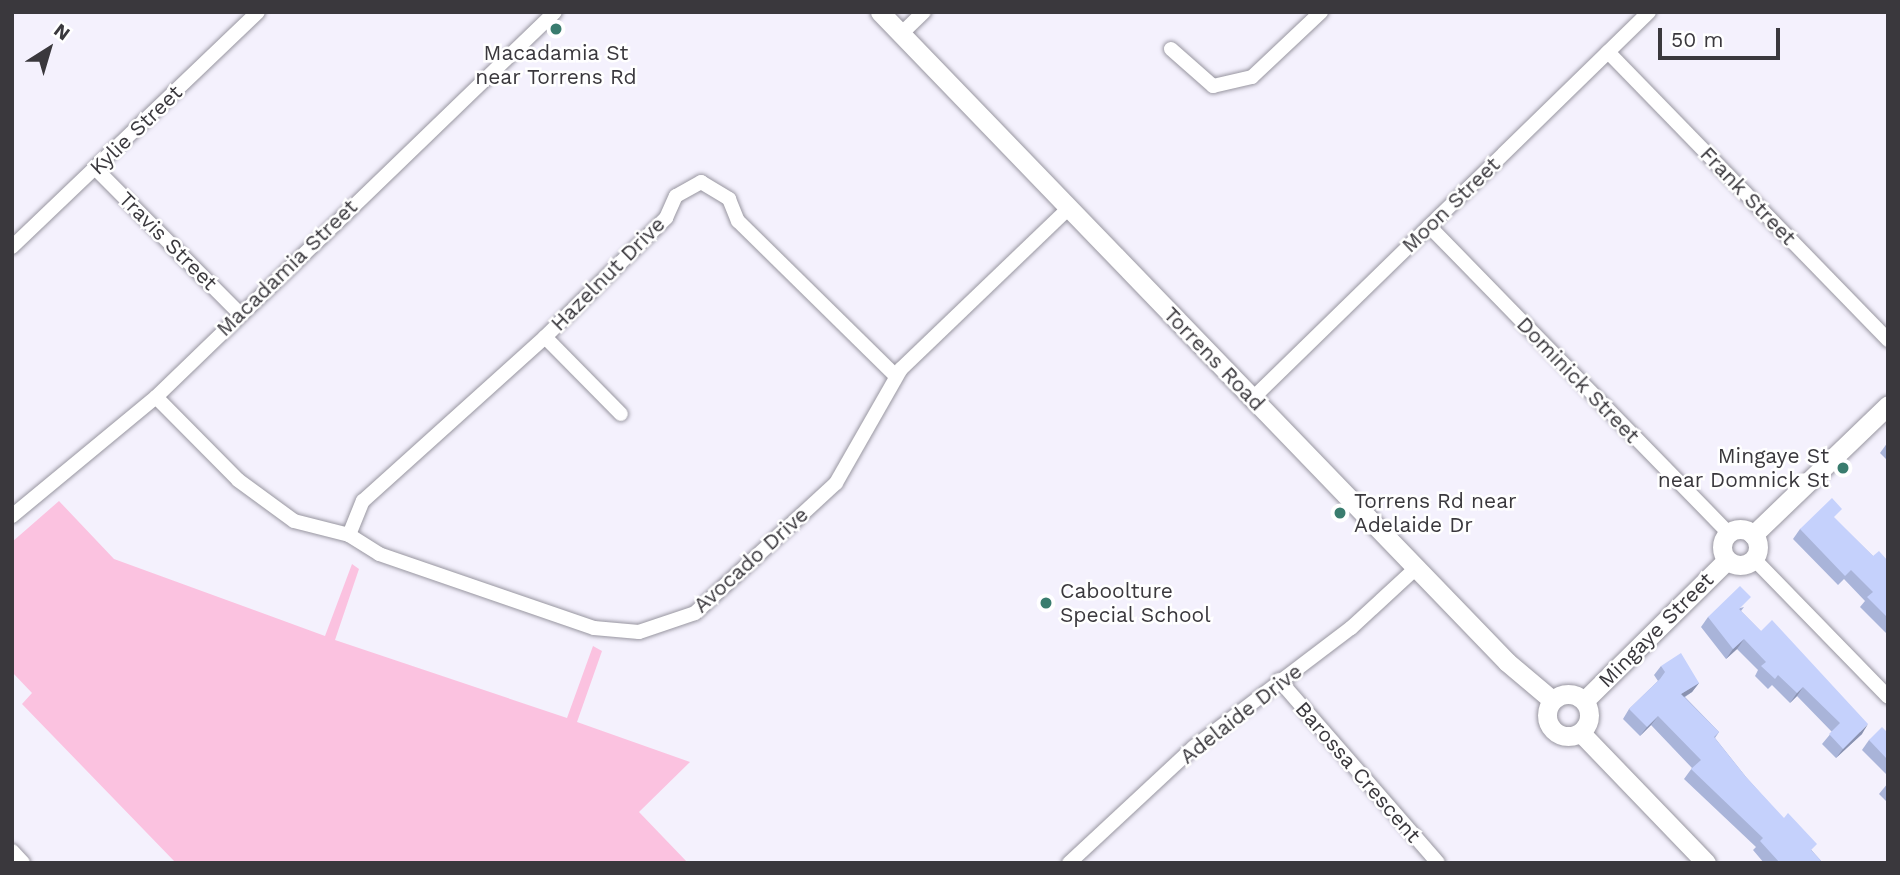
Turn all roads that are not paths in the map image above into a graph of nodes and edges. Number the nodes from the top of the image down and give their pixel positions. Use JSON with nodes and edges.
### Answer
{"nodes":[{"id":1,"x":258,"y":12,"type":"edge"},
{"id":2,"x":555,"y":12,"type":"edge"},
{"id":3,"x":880,"y":12,"type":"edge"},
{"id":4,"x":924,"y":12,"type":"edge"},
{"id":5,"x":1321,"y":12,"type":"edge"},
{"id":6,"x":1649,"y":12,"type":"edge"},
{"id":7,"x":901,"y":34,"type":"junction"},
{"id":8,"x":1171,"y":49,"type":"dead end"},
{"id":9,"x":1608,"y":52,"type":"junction"},
{"id":10,"x":96,"y":169,"type":"junction"},
{"id":11,"x":1068,"y":209,"type":"junction"},
{"id":12,"x":1429,"y":226,"type":"junction"},
{"id":13,"x":12,"y":247,"type":"edge"},
{"id":14,"x":239,"y":313,"type":"junction"},
{"id":15,"x":545,"y":337,"type":"junction"},
{"id":16,"x":1888,"y":340,"type":"edge"},
{"id":17,"x":895,"y":376,"type":"junction"},
{"id":18,"x":156,"y":397,"type":"junction"},
{"id":19,"x":1253,"y":398,"type":"junction"},
{"id":20,"x":1888,"y":405,"type":"edge"},
{"id":21,"x":621,"y":414,"type":"dead end"},
{"id":22,"x":12,"y":516,"type":"edge"},
{"id":23,"x":1729,"y":533,"type":"junction"},
{"id":24,"x":349,"y":535,"type":"junction"},
{"id":25,"x":1753,"y":535,"type":"junction"},
{"id":26,"x":1727,"y":559,"type":"junction"},
{"id":27,"x":1754,"y":559,"type":"junction"},
{"id":28,"x":1416,"y":568,"type":"junction"},
{"id":29,"x":1279,"y":680,"type":"junction"},
{"id":30,"x":1888,"y":697,"type":"edge"},
{"id":31,"x":1552,"y":700,"type":"junction"},
{"id":32,"x":1584,"y":701,"type":"junction"},
{"id":33,"x":1581,"y":733,"type":"junction"},
{"id":34,"x":12,"y":851,"type":"edge"},
{"id":35,"x":23,"y":863,"type":"edge"},
{"id":36,"x":1069,"y":863,"type":"edge"},
{"id":37,"x":1438,"y":863,"type":"edge"},
{"id":38,"x":1706,"y":863,"type":"edge"}],
"edges":[{"from":1,"to":10,"type":"street","name":"Kylie Street"},
{"from":2,"to":14,"type":"street","name":"Macadamia Street"},
{"from":3,"to":7,"type":"main road","name":"Torrens Road"},
{"from":4,"to":7,"type":"street"},
{"from":5,"to":8,"type":"street"},
{"from":6,"to":9,"type":"street","name":"Moon Street"},
{"from":7,"to":11,"type":"main road","name":"Torrens Road"},
{"from":9,"to":12,"type":"street","name":"Moon Street"},
{"from":9,"to":16,"type":"street","name":"Frank Street"},
{"from":10,"to":13,"type":"street","name":"Kylie Street"},
{"from":10,"to":14,"type":"street","name":"Travis Street"},
{"from":11,"to":17,"type":"street","name":"Avocado Drive"},
{"from":11,"to":19,"type":"main road","name":"Torrens Road"},
{"from":12,"to":19,"type":"street","name":"Moon Street"},
{"from":12,"to":23,"type":"street","name":"Dominick Street"},
{"from":14,"to":18,"type":"street","name":"Macadamia Street"},
{"from":15,"to":17,"type":"street","name":"Hazelnut Drive"},
{"from":15,"to":21,"type":"street"},
{"from":15,"to":24,"type":"street","name":"Hazelnut Drive"},
{"from":17,"to":24,"type":"street","name":"Avocado Drive"},
{"from":18,"to":22,"type":"street","name":"Macadamia Street"},
{"from":18,"to":24,"type":"street","name":"Avocado Drive"},
{"from":19,"to":28,"type":"main road","name":"Torrens Road"},
{"from":20,"to":25,"type":"main road"},
{"from":23,"to":25,"type":"main road"},
{"from":23,"to":26,"type":"main road"},
{"from":25,"to":27,"type":"main road"},
{"from":26,"to":27,"type":"main road"},
{"from":26,"to":32,"type":"main road","name":"Mingaye Street"},
{"from":27,"to":30,"type":"street"},
{"from":28,"to":29,"type":"street","name":"Adelaide Drive"},
{"from":28,"to":31,"type":"main road","name":"Torrens Road"},
{"from":29,"to":36,"type":"street","name":"Adelaide Drive"},
{"from":29,"to":37,"type":"street","name":"Barossa Crescent"},
{"from":31,"to":32,"type":"main road"},
{"from":31,"to":33,"type":"main road"},
{"from":32,"to":33,"type":"main road"},
{"from":33,"to":38,"type":"main road"},
{"from":34,"to":35,"type":"street"}]}
